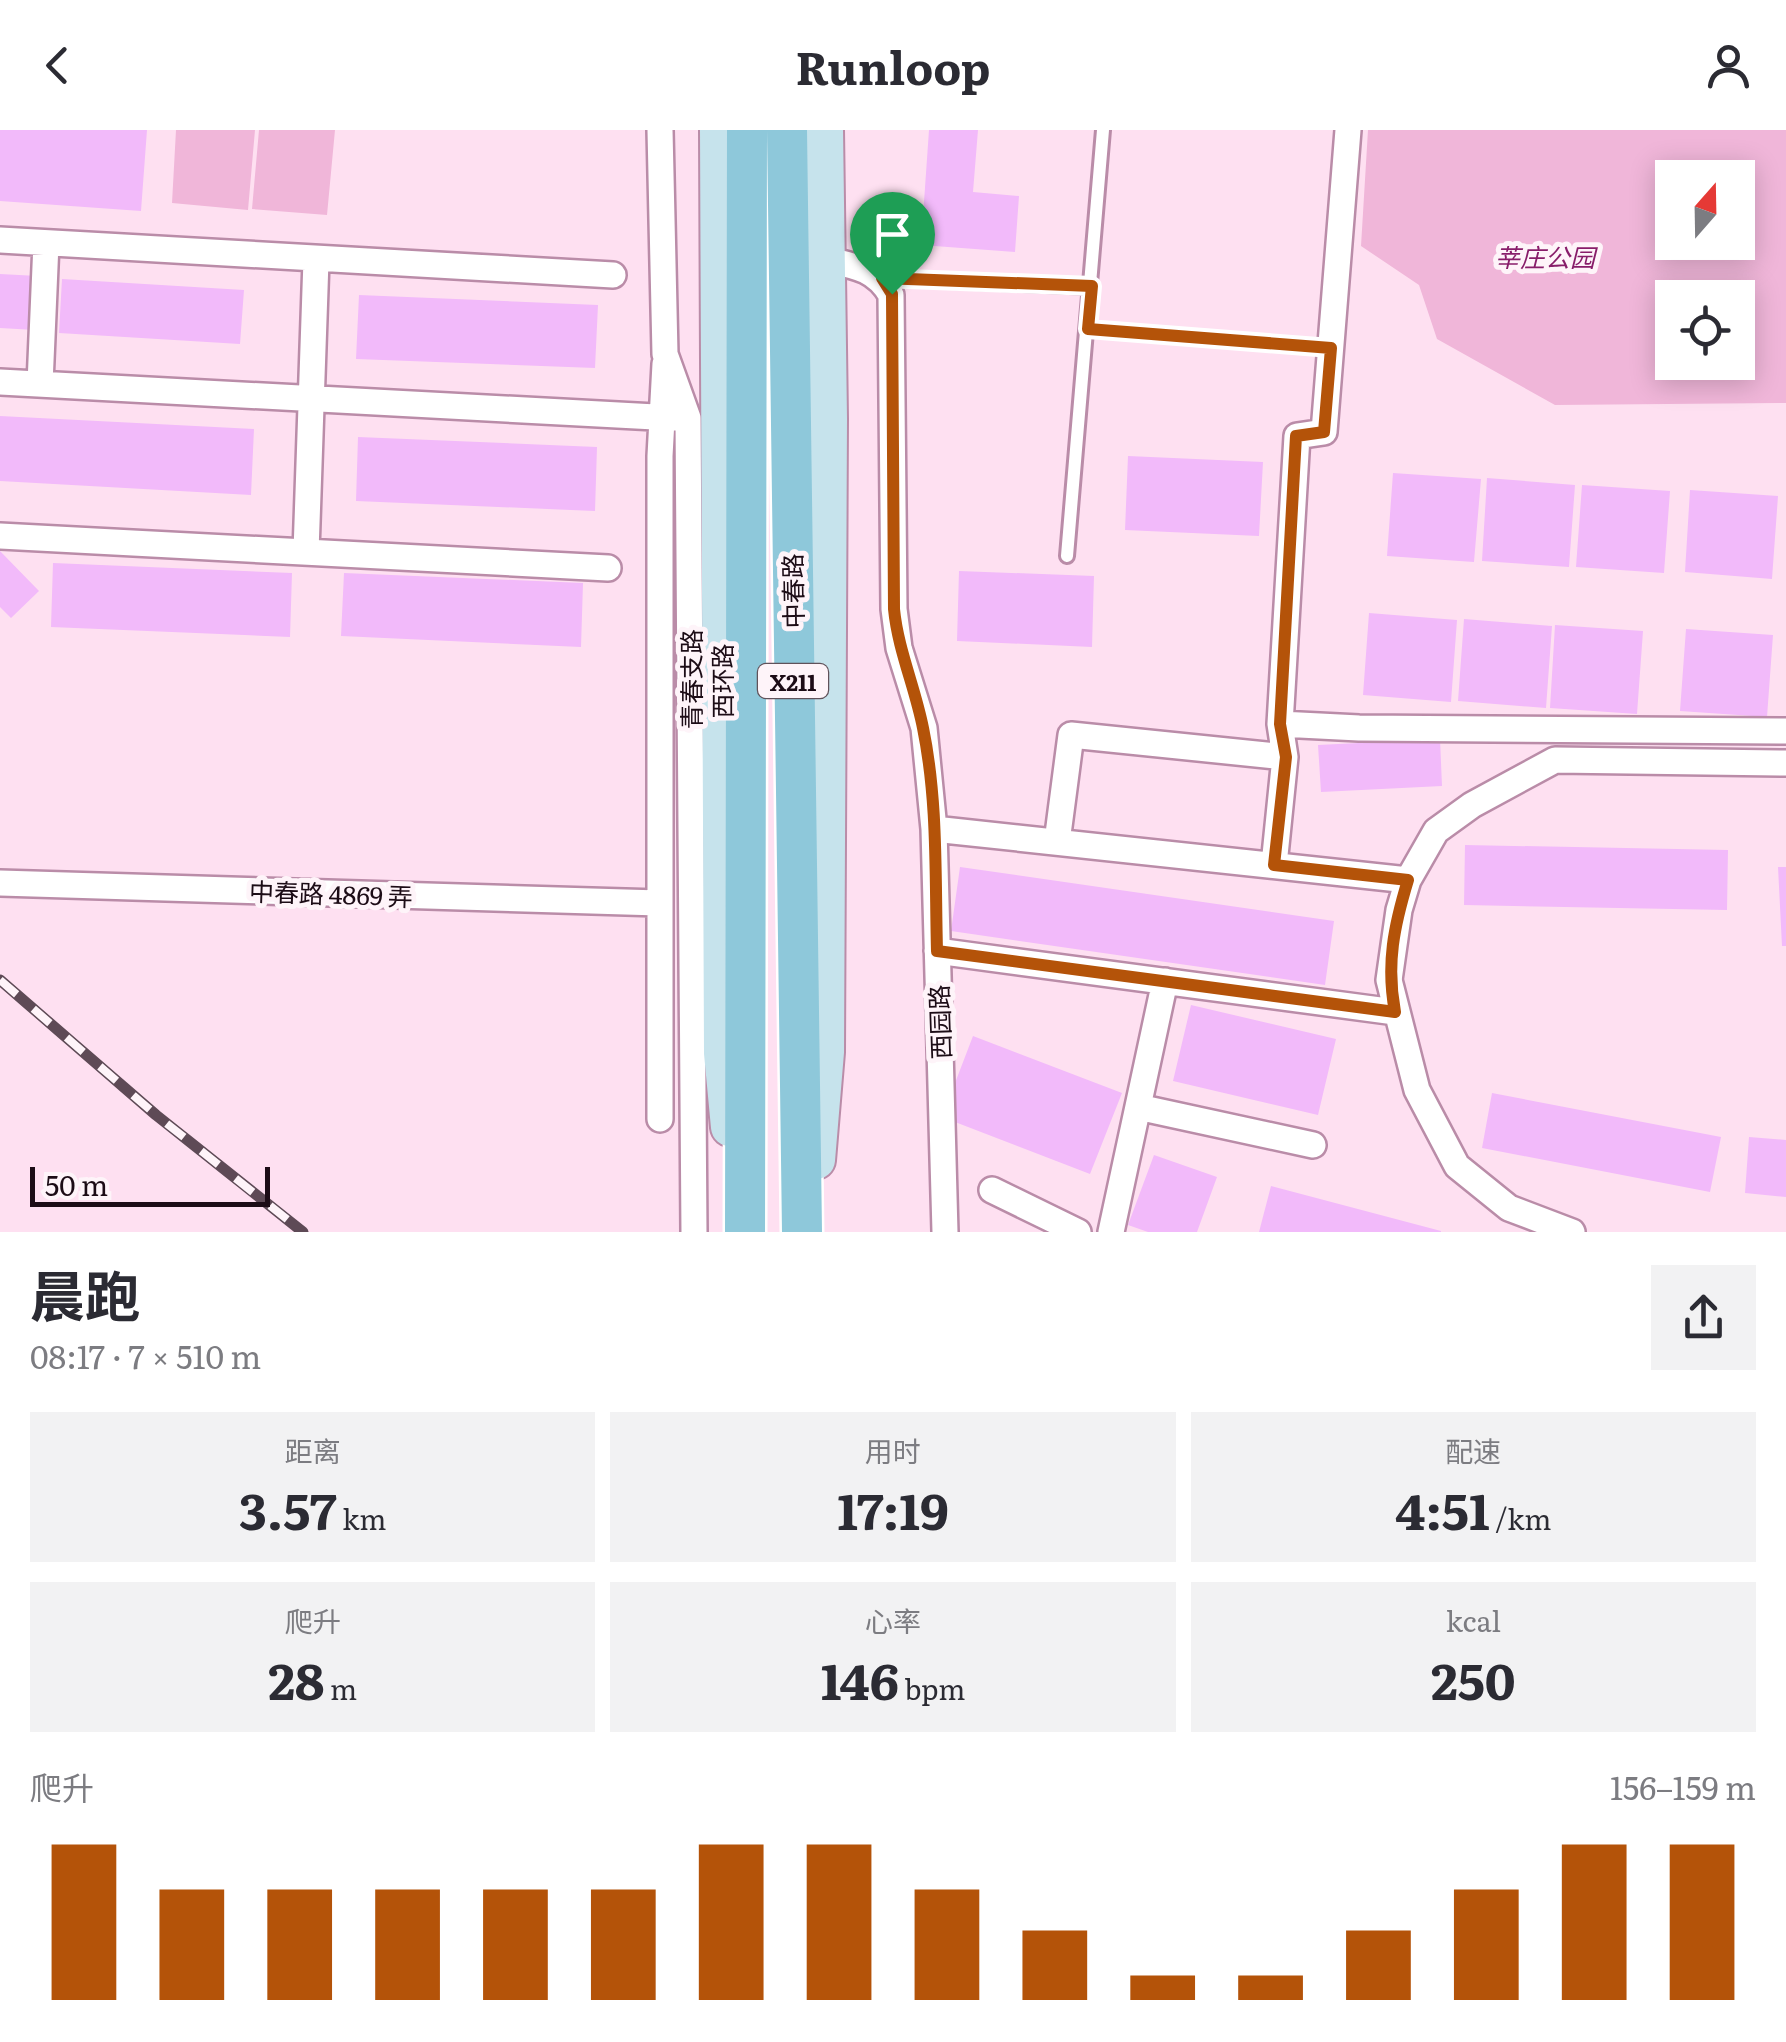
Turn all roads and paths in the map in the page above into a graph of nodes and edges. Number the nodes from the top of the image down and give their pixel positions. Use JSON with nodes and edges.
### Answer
{"nodes":[{"id":1,"x":660,"y":130,"type":"edge"},
{"id":2,"x":719,"y":130,"type":"edge"},
{"id":3,"x":747,"y":130,"type":"edge"},
{"id":4,"x":787,"y":130,"type":"edge"},
{"id":5,"x":824,"y":130,"type":"edge"},
{"id":6,"x":1103,"y":130,"type":"edge"},
{"id":7,"x":1348,"y":130,"type":"edge"},
{"id":8,"x":0,"y":240,"type":"edge"},
{"id":9,"x":46,"y":242,"type":"junction"},
{"id":10,"x":316,"y":260,"type":"junction"},
{"id":11,"x":827,"y":260,"type":"junction"},
{"id":12,"x":612,"y":276,"type":"dead end"},
{"id":13,"x":882,"y":278,"type":"junction"},
{"id":14,"x":1092,"y":286,"type":"junction"},
{"id":15,"x":1088,"y":329,"type":"junction"},
{"id":16,"x":1331,"y":348,"type":"junction"},
{"id":17,"x":665,"y":354,"type":"junction"},
{"id":18,"x":0,"y":382,"type":"edge"},
{"id":19,"x":40,"y":384,"type":"junction"},
{"id":20,"x":311,"y":398,"type":"junction"},
{"id":21,"x":661,"y":417,"type":"junction"},
{"id":22,"x":688,"y":418,"type":"junction"},
{"id":23,"x":0,"y":536,"type":"edge"},
{"id":24,"x":306,"y":552,"type":"junction"},
{"id":25,"x":1067,"y":556,"type":"dead end"},
{"id":26,"x":608,"y":568,"type":"dead end"},
{"id":27,"x":1280,"y":724,"type":"junction"},
{"id":28,"x":1786,"y":731,"type":"edge"},
{"id":29,"x":1286,"y":757,"type":"junction"},
{"id":30,"x":1786,"y":763,"type":"edge"},
{"id":31,"x":934,"y":829,"type":"junction"},
{"id":32,"x":1057,"y":842,"type":"junction"},
{"id":33,"x":1274,"y":865,"type":"junction"},
{"id":34,"x":1408,"y":880,"type":"junction"},
{"id":35,"x":2,"y":884,"type":"edge"},
{"id":36,"x":659,"y":903,"type":"junction"},
{"id":37,"x":937,"y":951,"type":"junction"},
{"id":38,"x":1165,"y":982,"type":"junction"},
{"id":39,"x":1395,"y":1012,"type":"junction"},
{"id":40,"x":1138,"y":1107,"type":"junction"},
{"id":41,"x":660,"y":1119,"type":"dead end"},
{"id":42,"x":1314,"y":1146,"type":"dead end"},
{"id":43,"x":992,"y":1190,"type":"dead end"},
{"id":44,"x":1507,"y":1220,"type":"edge"},
{"id":45,"x":694,"y":1232,"type":"edge"},
{"id":46,"x":742,"y":1232,"type":"edge"},
{"id":47,"x":802,"y":1232,"type":"edge"},
{"id":48,"x":809,"y":1232,"type":"edge"},
{"id":49,"x":945,"y":1232,"type":"edge"},
{"id":50,"x":1078,"y":1232,"type":"edge"},
{"id":51,"x":1111,"y":1232,"type":"edge"},
{"id":52,"x":1572,"y":1232,"type":"edge"}],
"edges":[{"from":1,"to":17,"type":"street","name":"青春支路"},
{"from":2,"to":46,"type":"main road","name":"西环路"},
{"from":3,"to":46,"type":"main road","name":"中春路","number":"X211"},
{"from":4,"to":47,"type":"main road","name":"中春路","number":"X211"},
{"from":5,"to":11,"type":"main road"},
{"from":6,"to":14,"type":"lane"},
{"from":7,"to":16,"type":"street"},
{"from":8,"to":9,"type":"street"},
{"from":9,"to":10,"type":"street"},
{"from":9,"to":19,"type":"street"},
{"from":10,"to":12,"type":"street"},
{"from":10,"to":20,"type":"street"},
{"from":11,"to":13,"type":"street"},
{"from":11,"to":48,"type":"main road"},
{"from":13,"to":14,"type":"lane"},
{"from":13,"to":31,"type":"street","name":"西园路"},
{"from":14,"to":15,"type":"lane"},
{"from":15,"to":16,"type":"lane"},
{"from":15,"to":25,"type":"lane"},
{"from":16,"to":27,"type":"street"},
{"from":17,"to":21,"type":"street"},
{"from":17,"to":22,"type":"street","name":"青春支路"},
{"from":18,"to":19,"type":"street"},
{"from":19,"to":20,"type":"street"},
{"from":20,"to":21,"type":"street"},
{"from":20,"to":24,"type":"street"},
{"from":21,"to":22,"type":"street"},
{"from":21,"to":36,"type":"street"},
{"from":22,"to":45,"type":"street","name":"青春支路"},
{"from":23,"to":24,"type":"street"},
{"from":24,"to":26,"type":"street"},
{"from":27,"to":28,"type":"street"},
{"from":27,"to":29,"type":"street"},
{"from":29,"to":32,"type":"street"},
{"from":29,"to":33,"type":"street"},
{"from":30,"to":34,"type":"street"},
{"from":31,"to":32,"type":"street"},
{"from":31,"to":37,"type":"street","name":"西园路"},
{"from":32,"to":33,"type":"street"},
{"from":33,"to":34,"type":"street"},
{"from":34,"to":39,"type":"street"},
{"from":35,"to":36,"type":"street","name":"中春路 4869 弄"},
{"from":36,"to":41,"type":"street"},
{"from":37,"to":38,"type":"street"},
{"from":37,"to":49,"type":"street","name":"西园路"},
{"from":38,"to":39,"type":"street"},
{"from":38,"to":40,"type":"street"},
{"from":39,"to":44,"type":"street"},
{"from":40,"to":42,"type":"street"},
{"from":40,"to":51,"type":"street"},
{"from":43,"to":50,"type":"street"},
{"from":44,"to":52,"type":"street"}]}
